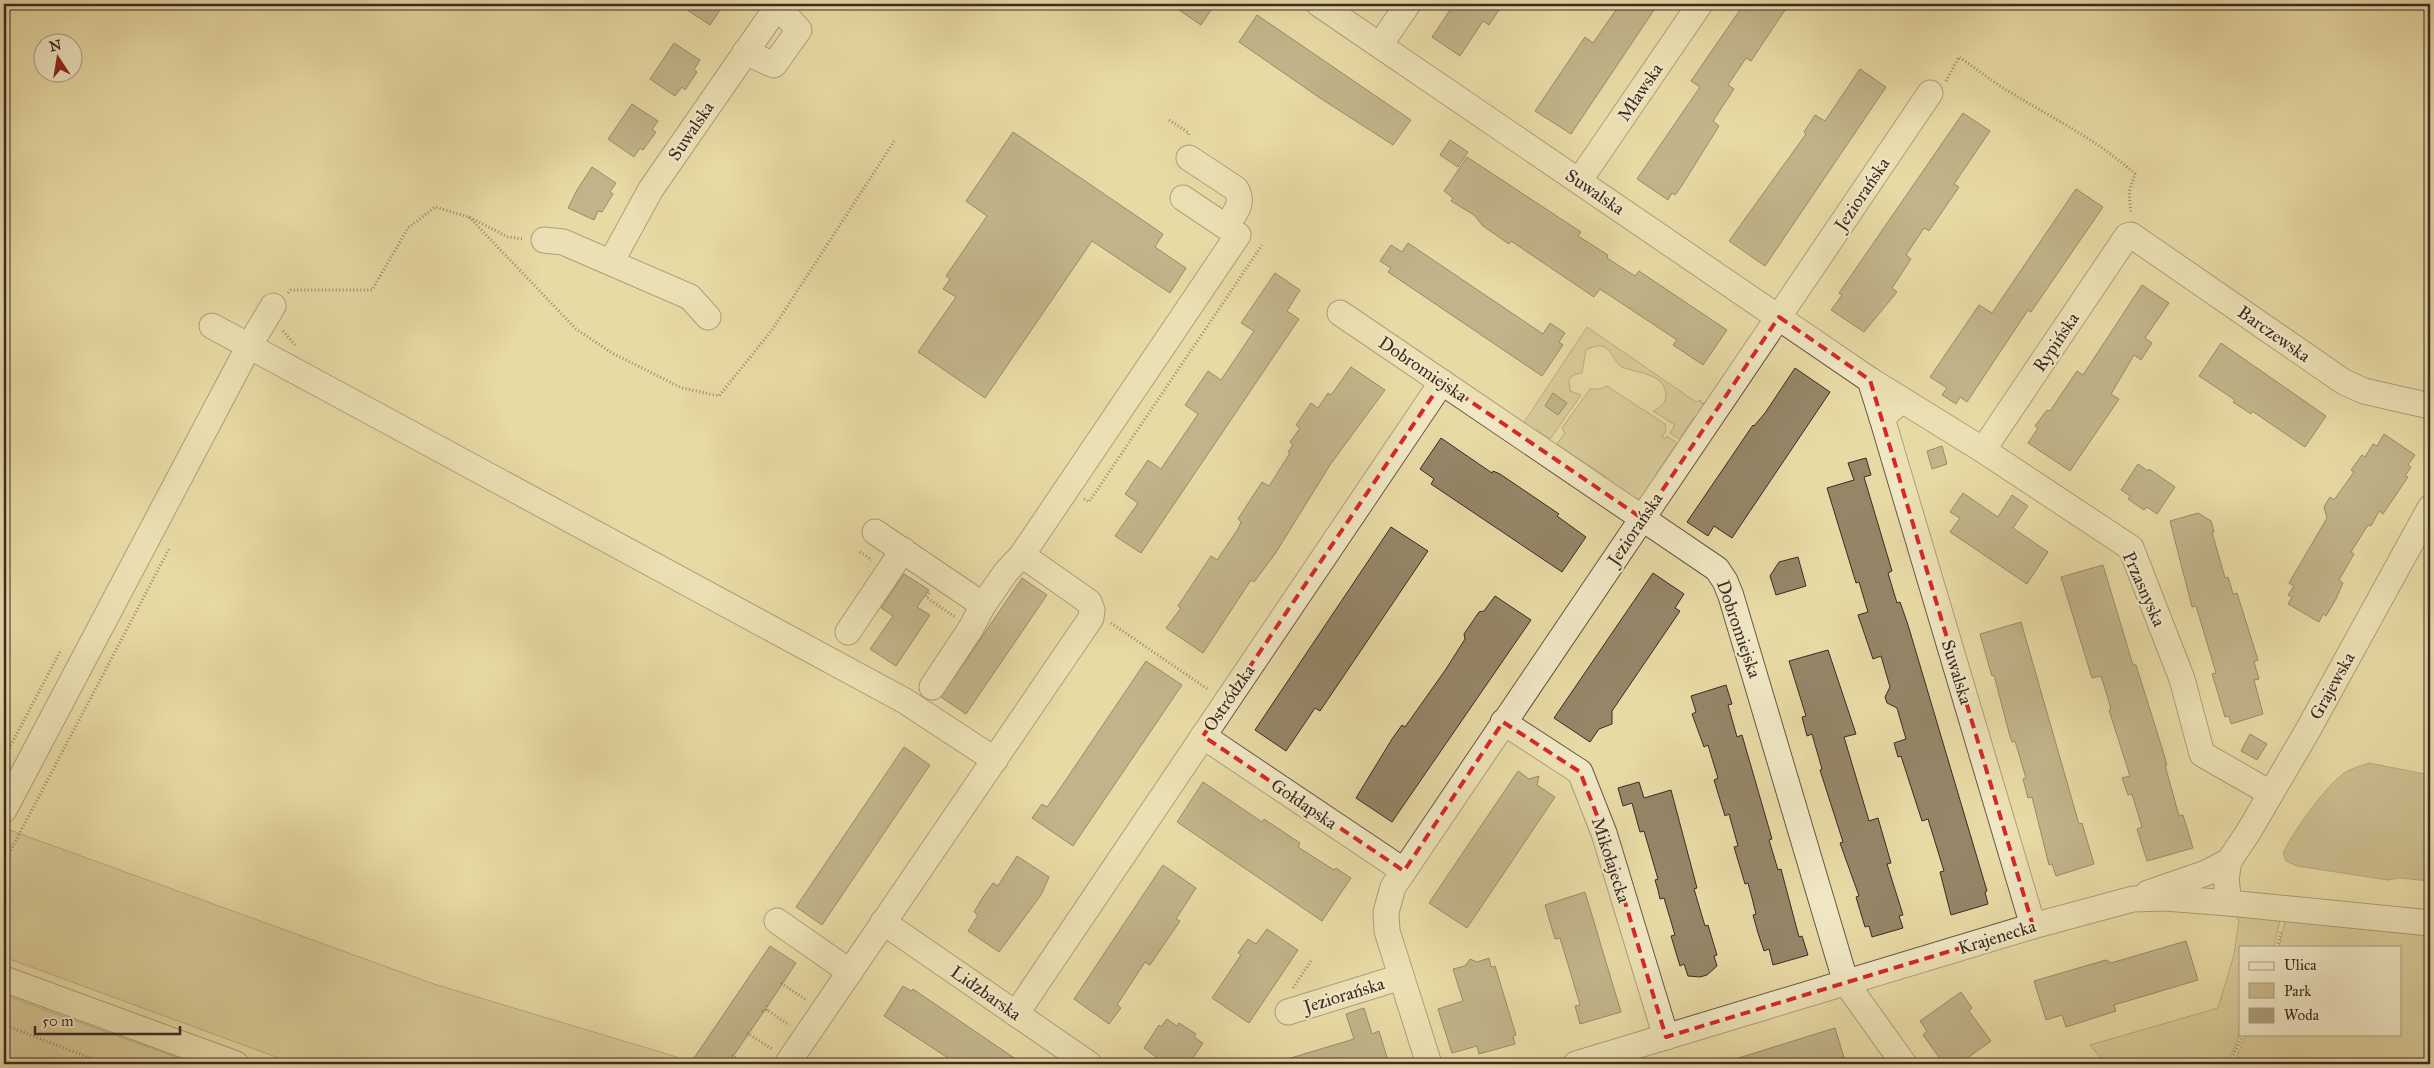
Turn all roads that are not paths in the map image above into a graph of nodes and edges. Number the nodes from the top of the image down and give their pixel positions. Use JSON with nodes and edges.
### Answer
{"nodes":[{"id":1,"x":1319,"y":4,"type":"edge"},
{"id":2,"x":1408,"y":4,"type":"edge"},
{"id":3,"x":1700,"y":4,"type":"edge"},
{"id":4,"x":778,"y":5,"type":"edge"},
{"id":5,"x":1380,"y":45,"type":"junction"},
{"id":6,"x":1930,"y":93,"type":"road end"},
{"id":7,"x":1189,"y":158,"type":"dead end"},
{"id":8,"x":1580,"y":181,"type":"junction"},
{"id":9,"x":1183,"y":198,"type":"dead end"},
{"id":10,"x":1226,"y":226,"type":"junction"},
{"id":11,"x":2131,"y":235,"type":"joint"},
{"id":12,"x":544,"y":240,"type":"road end"},
{"id":13,"x":611,"y":262,"type":"junction"},
{"id":14,"x":273,"y":306,"type":"road end"},
{"id":15,"x":1340,"y":313,"type":"dead end"},
{"id":16,"x":708,"y":317,"type":"dead end"},
{"id":17,"x":1779,"y":317,"type":"junction"},
{"id":18,"x":212,"y":326,"type":"dead end"},
{"id":19,"x":249,"y":346,"type":"junction"},
{"id":20,"x":1870,"y":380,"type":"junction"},
{"id":21,"x":1442,"y":382,"type":"junction"},
{"id":22,"x":1902,"y":400,"type":"junction"},
{"id":23,"x":2430,"y":406,"type":"edge"},
{"id":24,"x":1882,"y":418,"type":"junction"},
{"id":25,"x":1983,"y":450,"type":"junction"},
{"id":26,"x":2430,"y":508,"type":"edge"},
{"id":27,"x":1642,"y":519,"type":"junction"},
{"id":28,"x":875,"y":532,"type":"dead end"},
{"id":29,"x":903,"y":550,"type":"junction"},
{"id":30,"x":1022,"y":555,"type":"junction"},
{"id":31,"x":983,"y":605,"type":"junction"},
{"id":32,"x":848,"y":632,"type":"dead end"},
{"id":33,"x":932,"y":687,"type":"dead end"},
{"id":34,"x":1503,"y":722,"type":"junction"},
{"id":35,"x":1204,"y":736,"type":"junction"},
{"id":36,"x":995,"y":760,"type":"junction"},
{"id":37,"x":2270,"y":793,"type":"junction"},
{"id":38,"x":4,"y":810,"type":"edge"},
{"id":39,"x":2229,"y":861,"type":"junction"},
{"id":40,"x":1404,"y":872,"type":"junction"},
{"id":41,"x":2133,"y":899,"type":"junction"},
{"id":42,"x":2230,"y":902,"type":"junction"},
{"id":43,"x":777,"y":921,"type":"dead end"},
{"id":44,"x":883,"y":922,"type":"junction"},
{"id":45,"x":2430,"y":923,"type":"edge"},
{"id":46,"x":2033,"y":926,"type":"junction"},
{"id":47,"x":850,"y":972,"type":"junction"},
{"id":48,"x":1401,"y":977,"type":"junction"},
{"id":49,"x":4,"y":979,"type":"edge"},
{"id":50,"x":1846,"y":983,"type":"junction"},
{"id":51,"x":1288,"y":1012,"type":"dead end"},
{"id":52,"x":1016,"y":1014,"type":"junction"},
{"id":53,"x":1666,"y":1037,"type":"junction"},
{"id":54,"x":783,"y":1059,"type":"edge"},
{"id":55,"x":236,"y":1064,"type":"edge"},
{"id":56,"x":1089,"y":1064,"type":"edge"},
{"id":57,"x":1429,"y":1064,"type":"edge"},
{"id":58,"x":1576,"y":1064,"type":"edge"},
{"id":59,"x":1904,"y":1064,"type":"edge"}],
"edges":[{"from":1,"to":5,"type":"street","name":"Suwalska"},
{"from":2,"to":5,"type":"street"},
{"from":3,"to":8,"type":"street","name":"Mławska"},
{"from":4,"to":13,"type":"street","name":"Suwalska"},
{"from":5,"to":8,"type":"street","name":"Suwalska"},
{"from":6,"to":17,"type":"street","name":"Jeziorańska"},
{"from":7,"to":10,"type":"street"},
{"from":8,"to":17,"type":"street","name":"Suwalska"},
{"from":9,"to":10,"type":"street"},
{"from":10,"to":30,"type":"street"},
{"from":11,"to":23,"type":"street","name":"Barczewska"},
{"from":11,"to":25,"type":"street","name":"Rypińska"},
{"from":12,"to":13,"type":"street"},
{"from":13,"to":16,"type":"street"},
{"from":14,"to":19,"type":"street"},
{"from":15,"to":21,"type":"street","name":"Dobromiejska"},
{"from":17,"to":20,"type":"street","name":"Suwalska"},
{"from":17,"to":27,"type":"street","name":"Jeziorańska"},
{"from":18,"to":19,"type":"street"},
{"from":19,"to":36,"type":"street"},
{"from":19,"to":38,"type":"street"},
{"from":20,"to":22,"type":"street","name":"Suwalska"},
{"from":20,"to":24,"type":"street","name":"Suwalska"},
{"from":21,"to":27,"type":"street","name":"Dobromiejska"},
{"from":21,"to":35,"type":"street","name":"Ostródzka"},
{"from":22,"to":24,"type":"street"},
{"from":22,"to":25,"type":"street","name":"Przasnyska"},
{"from":24,"to":46,"type":"street","name":"Suwalska"},
{"from":25,"to":37,"type":"street","name":"Przasnyska"},
{"from":26,"to":37,"type":"street","name":"Grajewska"},
{"from":27,"to":34,"type":"street","name":"Jeziorańska"},
{"from":27,"to":50,"type":"street","name":"Dobromiejska"},
{"from":28,"to":29,"type":"street"},
{"from":29,"to":31,"type":"street"},
{"from":29,"to":32,"type":"street"},
{"from":30,"to":31,"type":"street"},
{"from":30,"to":36,"type":"street"},
{"from":31,"to":33,"type":"street"},
{"from":34,"to":40,"type":"street","name":"Jeziorańska"},
{"from":34,"to":53,"type":"street","name":"Mikołajecka"},
{"from":35,"to":40,"type":"street","name":"Gołdapska"},
{"from":35,"to":52,"type":"street","name":"Ostródzka"},
{"from":36,"to":44,"type":"street"},
{"from":37,"to":39,"type":"street","name":"Grajewska"},
{"from":39,"to":41,"type":"street","name":"Grajewska"},
{"from":39,"to":42,"type":"street"},
{"from":40,"to":48,"type":"street","name":"Jeziorańska"},
{"from":41,"to":42,"type":"street","name":"Krajenecka"},
{"from":41,"to":46,"type":"street","name":"Krajenecka"},
{"from":42,"to":45,"type":"street","name":"Krajenecka"},
{"from":43,"to":47,"type":"street"},
{"from":44,"to":47,"type":"street"},
{"from":44,"to":52,"type":"street","name":"Lidzbarska"},
{"from":46,"to":50,"type":"street","name":"Krajenecka"},
{"from":47,"to":54,"type":"street"},
{"from":48,"to":51,"type":"street","name":"Jeziorańska"},
{"from":48,"to":57,"type":"street","name":"Jeziorańska"},
{"from":49,"to":55,"type":"street"},
{"from":50,"to":53,"type":"street","name":"Krajenecka"},
{"from":50,"to":59,"type":"street","name":"Dobromiejska"},
{"from":52,"to":56,"type":"street","name":"Lidzbarska"},
{"from":53,"to":58,"type":"street","name":"Krajenecka"}]}
